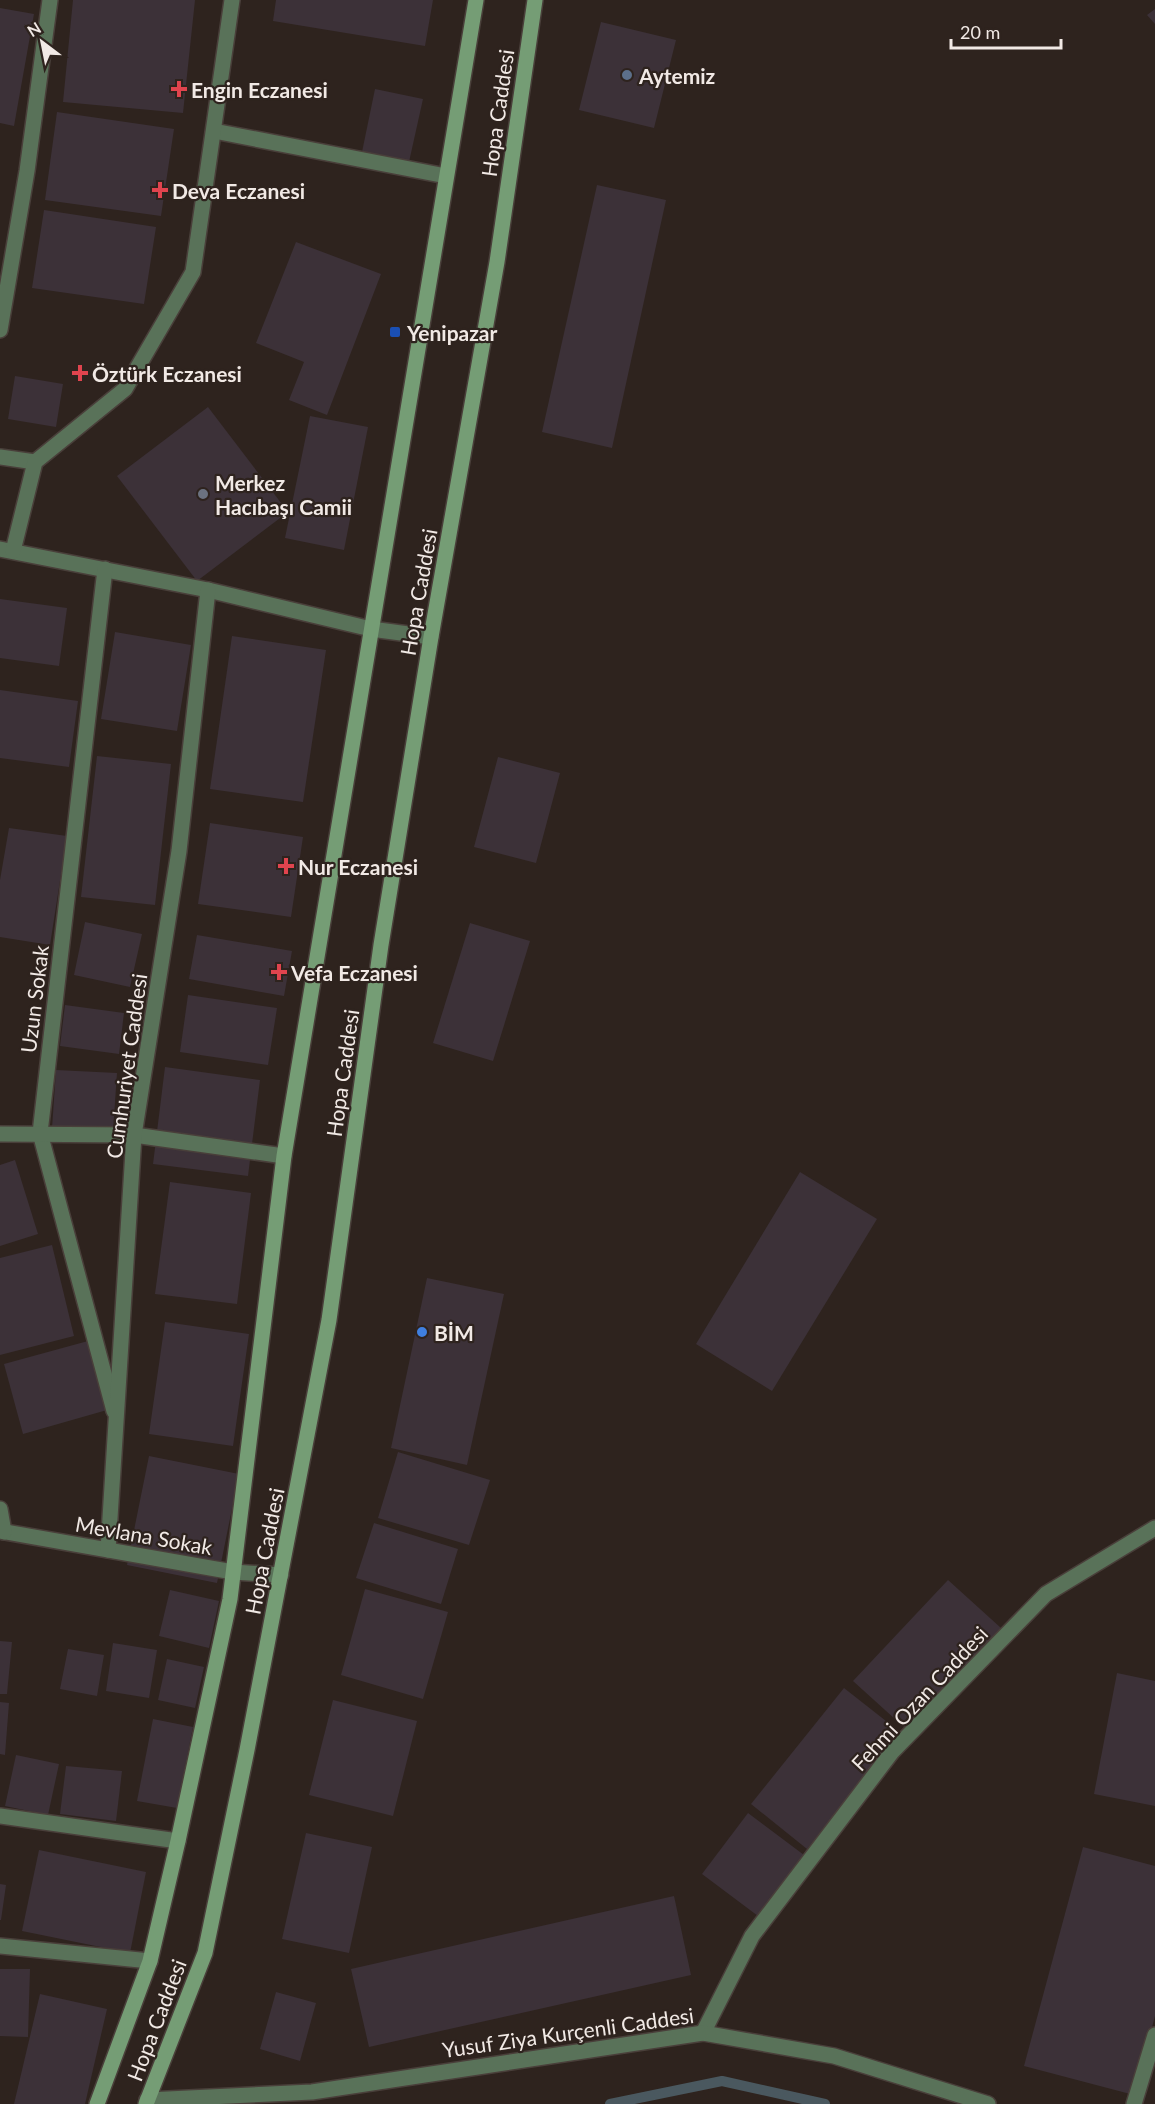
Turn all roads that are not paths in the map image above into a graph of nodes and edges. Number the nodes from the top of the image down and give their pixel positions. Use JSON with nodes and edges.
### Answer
{"nodes":[{"id":1,"x":50,"y":0,"type":"edge"},
{"id":2,"x":232,"y":0,"type":"edge"},
{"id":3,"x":476,"y":0,"type":"edge"},
{"id":4,"x":535,"y":0,"type":"edge"},
{"id":5,"x":214,"y":131,"type":"junction"},
{"id":6,"x":446,"y":176,"type":"junction"},
{"id":7,"x":0,"y":330,"type":"edge"},
{"id":8,"x":0,"y":457,"type":"edge"},
{"id":9,"x":35,"y":462,"type":"junction"},
{"id":10,"x":7,"y":550,"type":"edge"},
{"id":11,"x":105,"y":570,"type":"junction"},
{"id":12,"x":208,"y":590,"type":"junction"},
{"id":13,"x":371,"y":629,"type":"junction"},
{"id":14,"x":431,"y":637,"type":"junction"},
{"id":15,"x":40,"y":1133,"type":"junction"},
{"id":16,"x":0,"y":1134,"type":"edge"},
{"id":17,"x":135,"y":1136,"type":"junction"},
{"id":18,"x":284,"y":1156,"type":"junction"},
{"id":19,"x":117,"y":1425,"type":"junction"},
{"id":20,"x":0,"y":1509,"type":"edge"},
{"id":21,"x":1155,"y":1528,"type":"edge"},
{"id":22,"x":2,"y":1532,"type":"edge"},
{"id":23,"x":108,"y":1550,"type":"junction"},
{"id":24,"x":233,"y":1572,"type":"junction"},
{"id":25,"x":281,"y":1575,"type":"junction"},
{"id":26,"x":0,"y":1816,"type":"edge"},
{"id":27,"x":178,"y":1840,"type":"junction"},
{"id":28,"x":0,"y":1946,"type":"edge"},
{"id":29,"x":150,"y":1960,"type":"junction"},
{"id":30,"x":703,"y":2032,"type":"junction"},
{"id":31,"x":1155,"y":2035,"type":"edge"},
{"id":32,"x":147,"y":2102,"type":"edge"},
{"id":33,"x":96,"y":2104,"type":"edge"},
{"id":34,"x":988,"y":2104,"type":"edge"},
{"id":35,"x":1134,"y":2104,"type":"edge"}],
"edges":[{"from":1,"to":7,"type":"street"},
{"from":2,"to":5,"type":"street"},
{"from":3,"to":6,"type":"main road","name":"Hopa Caddesi"},
{"from":4,"to":14,"type":"main road","name":"Hopa Caddesi"},
{"from":5,"to":6,"type":"street"},
{"from":5,"to":9,"type":"street"},
{"from":6,"to":13,"type":"main road","name":"Hopa Caddesi"},
{"from":8,"to":9,"type":"street"},
{"from":9,"to":10,"type":"street"},
{"from":10,"to":11,"type":"street"},
{"from":11,"to":12,"type":"street"},
{"from":11,"to":15,"type":"street","name":"Uzun Sokak"},
{"from":12,"to":13,"type":"street"},
{"from":12,"to":17,"type":"street","name":"Cumhuriyet Caddesi"},
{"from":13,"to":14,"type":"street"},
{"from":13,"to":18,"type":"main road","name":"Hopa Caddesi"},
{"from":14,"to":25,"type":"main road","name":"Hopa Caddesi"},
{"from":15,"to":16,"type":"street"},
{"from":15,"to":17,"type":"street"},
{"from":15,"to":19,"type":"street","name":"Uzun Sokak"},
{"from":17,"to":18,"type":"street"},
{"from":17,"to":19,"type":"street","name":"Cumhuriyet Caddesi"},
{"from":18,"to":24,"type":"main road","name":"Hopa Caddesi"},
{"from":19,"to":23,"type":"street","name":"Cumhuriyet Caddesi"},
{"from":20,"to":22,"type":"street"},
{"from":21,"to":30,"type":"street","name":"Fehmi Ozan Caddesi"},
{"from":22,"to":23,"type":"street","name":"Mevlana Sokak"},
{"from":23,"to":24,"type":"street","name":"Mevlana Sokak"},
{"from":24,"to":25,"type":"street","name":"Mevlana Sokak"},
{"from":24,"to":27,"type":"main road","name":"Hopa Caddesi"},
{"from":25,"to":32,"type":"main road","name":"Hopa Caddesi"},
{"from":26,"to":27,"type":"street"},
{"from":27,"to":29,"type":"main road","name":"Hopa Caddesi"},
{"from":28,"to":29,"type":"street"},
{"from":29,"to":33,"type":"main road","name":"Hopa Caddesi"},
{"from":30,"to":32,"type":"street","name":"Yusuf Ziya Kurçenli Caddesi"},
{"from":30,"to":34,"type":"street","name":"Yusuf Ziya Kurçenli Caddesi"},
{"from":31,"to":35,"type":"street"}]}
